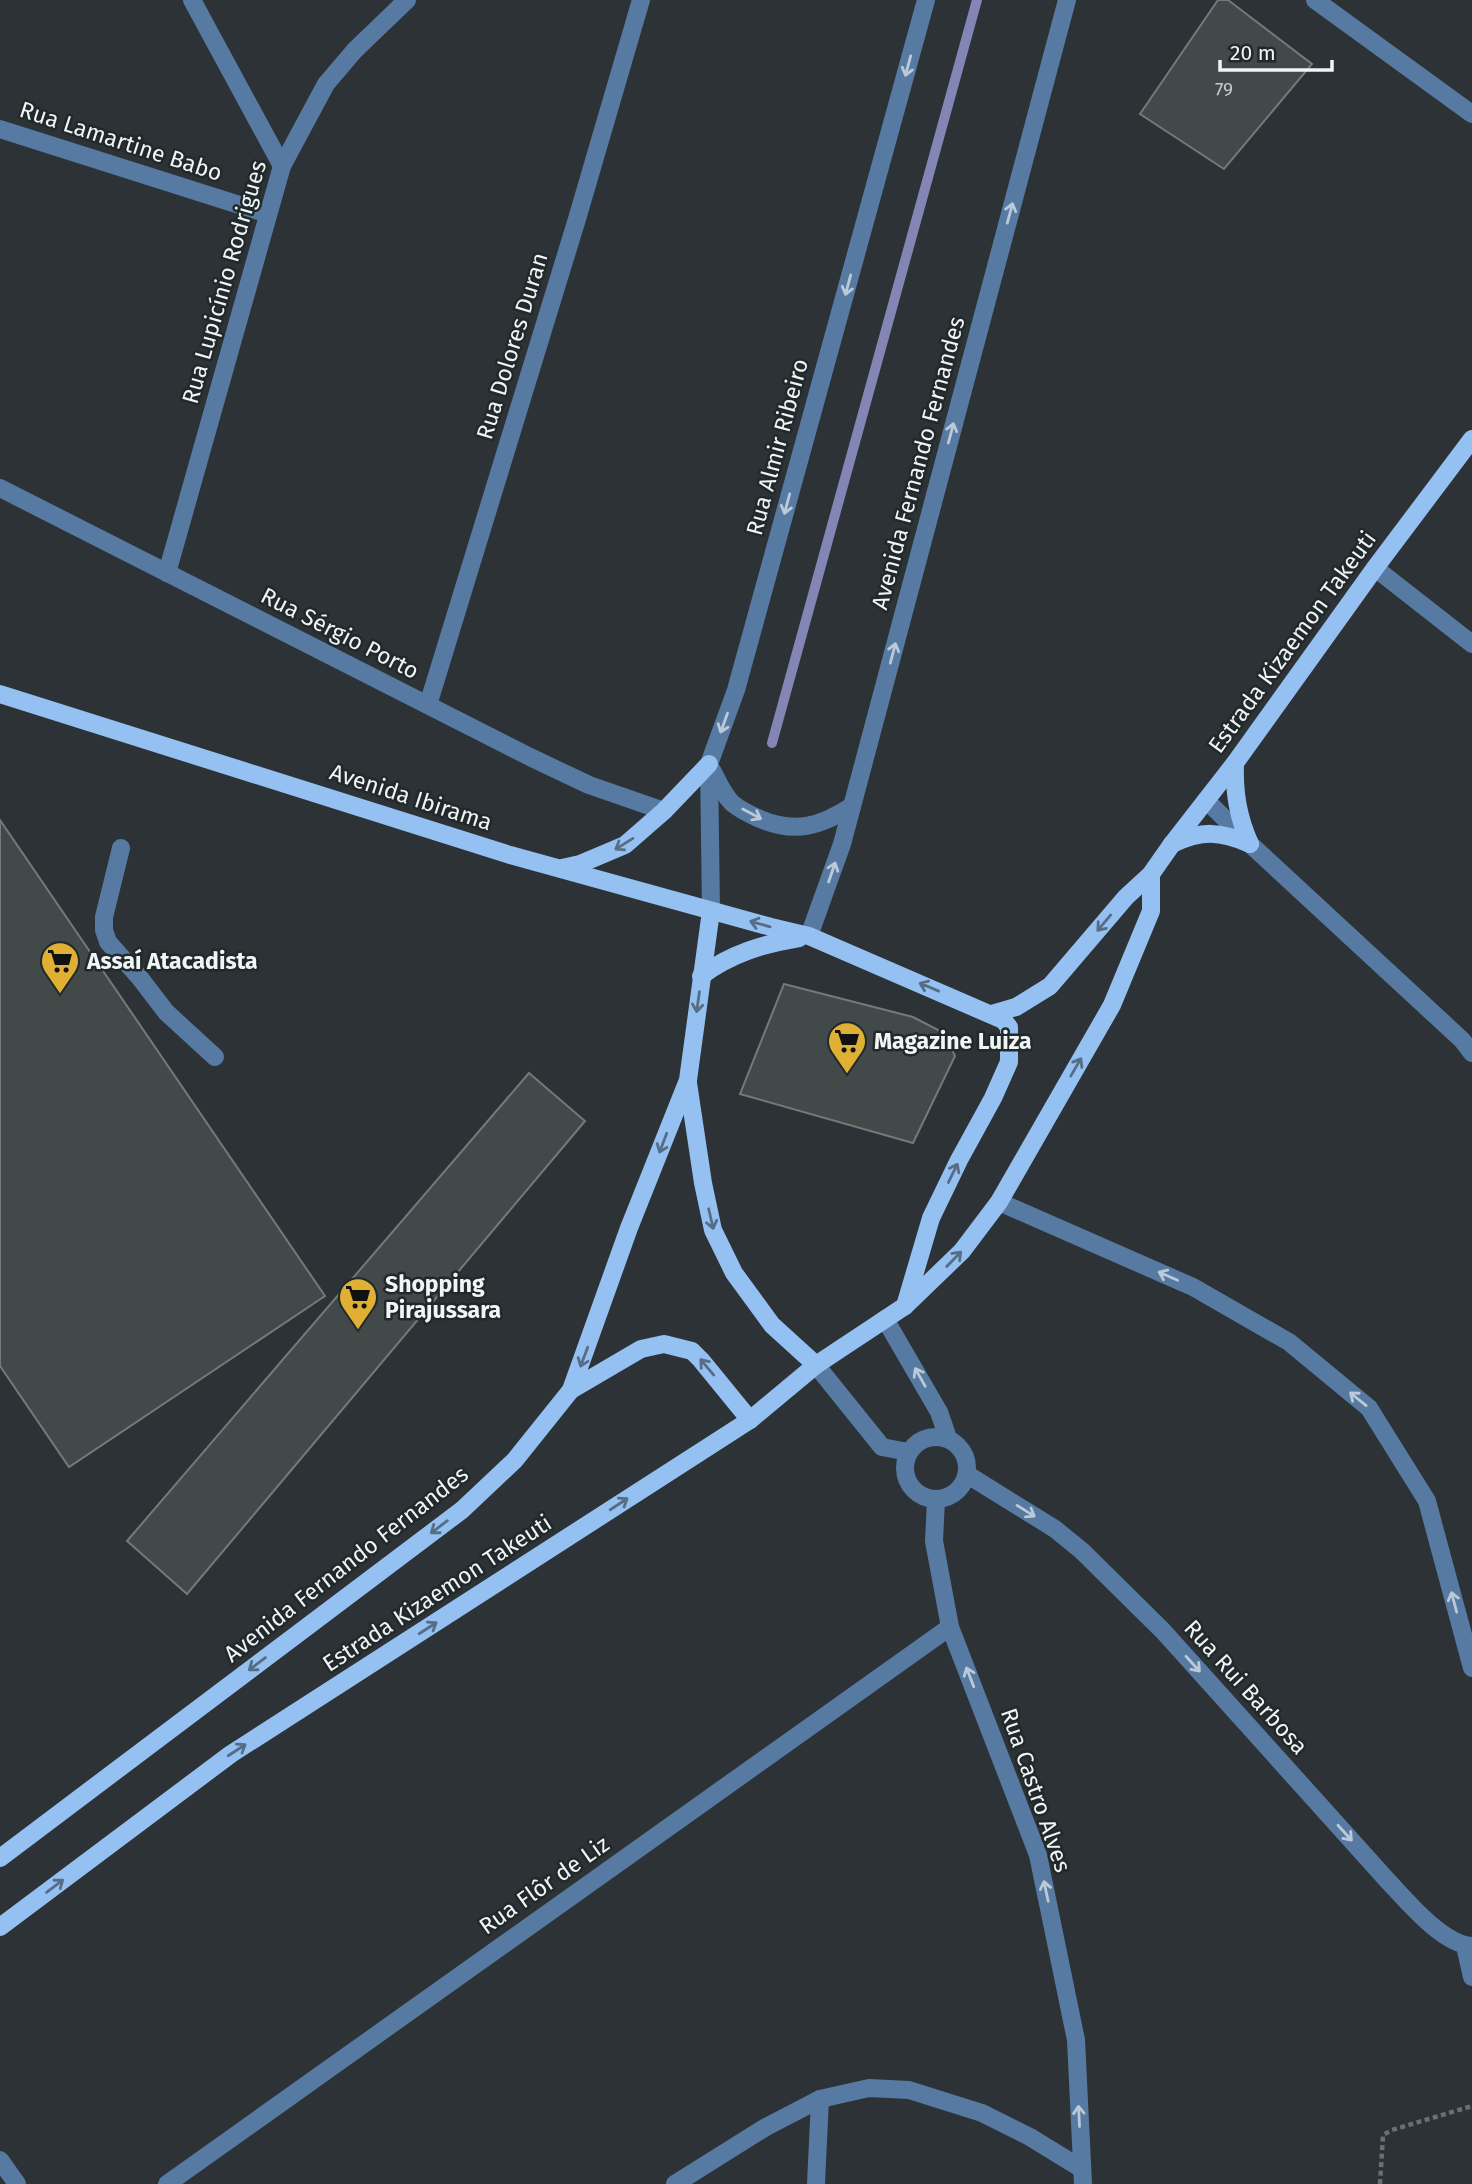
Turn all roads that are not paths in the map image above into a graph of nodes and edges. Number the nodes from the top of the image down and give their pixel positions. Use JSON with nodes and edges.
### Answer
{"nodes":[{"id":1,"x":192,"y":0,"type":"edge"},
{"id":2,"x":641,"y":0,"type":"edge"},
{"id":3,"x":926,"y":0,"type":"edge"},
{"id":4,"x":1067,"y":0,"type":"edge"},
{"id":5,"x":1315,"y":0,"type":"edge"},
{"id":6,"x":400,"y":2,"type":"edge"},
{"id":7,"x":1472,"y":114,"type":"edge"},
{"id":8,"x":0,"y":129,"type":"edge"},
{"id":9,"x":282,"y":166,"type":"junction"},
{"id":10,"x":268,"y":214,"type":"junction"},
{"id":11,"x":1472,"y":439,"type":"edge"},
{"id":12,"x":0,"y":488,"type":"edge"},
{"id":13,"x":1375,"y":568,"type":"junction"},
{"id":14,"x":167,"y":573,"type":"junction"},
{"id":15,"x":1472,"y":644,"type":"edge"},
{"id":16,"x":0,"y":694,"type":"edge"},
{"id":17,"x":428,"y":705,"type":"junction"},
{"id":18,"x":1235,"y":763,"type":"junction"},
{"id":19,"x":709,"y":764,"type":"junction"},
{"id":20,"x":1206,"y":800,"type":"junction"},
{"id":21,"x":852,"y":806,"type":"junction"},
{"id":22,"x":664,"y":811,"type":"junction"},
{"id":23,"x":1171,"y":844,"type":"junction"},
{"id":24,"x":1250,"y":844,"type":"junction"},
{"id":25,"x":121,"y":848,"type":"dead end"},
{"id":26,"x":559,"y":869,"type":"junction"},
{"id":27,"x":1151,"y":874,"type":"junction"},
{"id":28,"x":711,"y":911,"type":"junction"},
{"id":29,"x":809,"y":936,"type":"junction"},
{"id":30,"x":701,"y":976,"type":"junction"},
{"id":31,"x":992,"y":1014,"type":"junction"},
{"id":32,"x":1469,"y":1046,"type":"edge"},
{"id":33,"x":215,"y":1056,"type":"dead end"},
{"id":34,"x":688,"y":1080,"type":"junction"},
{"id":35,"x":999,"y":1202,"type":"junction"},
{"id":36,"x":905,"y":1306,"type":"junction"},
{"id":37,"x":885,"y":1319,"type":"junction"},
{"id":38,"x":816,"y":1365,"type":"junction"},
{"id":39,"x":571,"y":1390,"type":"junction"},
{"id":40,"x":750,"y":1420,"type":"junction"},
{"id":41,"x":948,"y":1438,"type":"junction"},
{"id":42,"x":908,"y":1452,"type":"junction"},
{"id":43,"x":968,"y":1475,"type":"junction"},
{"id":44,"x":936,"y":1500,"type":"junction"},
{"id":45,"x":950,"y":1627,"type":"junction"},
{"id":46,"x":1472,"y":1668,"type":"edge"},
{"id":47,"x":0,"y":1858,"type":"edge"},
{"id":48,"x":0,"y":1927,"type":"edge"},
{"id":49,"x":1469,"y":1946,"type":"edge"},
{"id":50,"x":1472,"y":1977,"type":"edge"},
{"id":51,"x":820,"y":2099,"type":"junction"},
{"id":52,"x":0,"y":2161,"type":"edge"},
{"id":53,"x":1082,"y":2177,"type":"edge"},
{"id":54,"x":17,"y":2184,"type":"edge"},
{"id":55,"x":167,"y":2184,"type":"edge"},
{"id":56,"x":675,"y":2184,"type":"edge"},
{"id":57,"x":816,"y":2184,"type":"edge"}],
"edges":[{"from":1,"to":9,"type":"street"},
{"from":2,"to":17,"type":"street","name":"Rua Dolores Duran"},
{"from":3,"to":19,"type":"street","name":"Rua Almir Ribeiro","one_way":true},
{"from":21,"to":4,"type":"street","name":"Avenida Fernando Fernandes","one_way":true},
{"from":5,"to":7,"type":"street"},
{"from":6,"to":9,"type":"street","name":"Rua Lupicínio Rodrigues"},
{"from":8,"to":10,"type":"street","name":"Rua Lamartine Babo"},
{"from":9,"to":10,"type":"street","name":"Rua Lupicínio Rodrigues"},
{"from":10,"to":14,"type":"street","name":"Rua Lupicínio Rodrigues"},
{"from":11,"to":13,"type":"main road","name":"Estrada Kizaemon Takeuti"},
{"from":12,"to":14,"type":"street","name":"Rua Sérgio Porto"},
{"from":13,"to":15,"type":"street"},
{"from":13,"to":18,"type":"main road","name":"Estrada Kizaemon Takeuti"},
{"from":14,"to":17,"type":"street","name":"Rua Sérgio Porto"},
{"from":16,"to":26,"type":"main road","name":"Avenida Ibirama"},
{"from":17,"to":22,"type":"street","name":"Rua Sérgio Porto"},
{"from":18,"to":20,"type":"main road","name":"Estrada Kizaemon Takeuti"},
{"from":18,"to":24,"type":"main road"},
{"from":19,"to":21,"type":"street","one_way":true},
{"from":19,"to":22,"type":"main road"},
{"from":19,"to":28,"type":"street","name":"Rua Almir Ribeiro"},
{"from":20,"to":23,"type":"main road","name":"Estrada Kizaemon Takeuti"},
{"from":20,"to":24,"type":"street"},
{"from":29,"to":21,"type":"street","name":"Avenida Fernando Fernandes","one_way":true},
{"from":22,"to":26,"type":"main road","one_way":true},
{"from":23,"to":24,"type":"main road"},
{"from":23,"to":27,"type":"main road","name":"Estrada Kizaemon Takeuti"},
{"from":24,"to":32,"type":"street"},
{"from":25,"to":33,"type":"street"},
{"from":26,"to":28,"type":"main road","name":"Avenida Ibirama"},
{"from":27,"to":31,"type":"main road","name":"Estrada Kizaemon Takeuti","one_way":true},
{"from":35,"to":27,"type":"main road","name":"Estrada Kizaemon Takeuti","one_way":true},
{"from":29,"to":28,"type":"main road","name":"Avenida Ibirama","one_way":true},
{"from":28,"to":30,"type":"main road","name":"Avenida Fernando Fernandes"},
{"from":29,"to":30,"type":"main road"},
{"from":31,"to":29,"type":"main road","name":"Avenida Ibirama","one_way":true},
{"from":30,"to":34,"type":"main road","name":"Avenida Fernando Fernandes","one_way":true},
{"from":36,"to":31,"type":"main road","one_way":true},
{"from":34,"to":38,"type":"main road","one_way":true},
{"from":34,"to":39,"type":"main road","name":"Avenida Fernando Fernandes","one_way":true},
{"from":36,"to":35,"type":"main road","name":"Estrada Kizaemon Takeuti","one_way":true},
{"from":46,"to":35,"type":"street","one_way":true},
{"from":36,"to":37,"type":"main road","name":"Estrada Kizaemon Takeuti"},
{"from":37,"to":38,"type":"main road","name":"Estrada Kizaemon Takeuti"},
{"from":41,"to":37,"type":"street","one_way":true},
{"from":38,"to":40,"type":"main road","name":"Estrada Kizaemon Takeuti"},
{"from":38,"to":42,"type":"street"},
{"from":40,"to":39,"type":"main road","one_way":true},
{"from":39,"to":47,"type":"main road","name":"Avenida Fernando Fernandes","one_way":true},
{"from":48,"to":40,"type":"main road","name":"Estrada Kizaemon Takeuti","one_way":true},
{"from":41,"to":42,"type":"street"},
{"from":41,"to":43,"type":"street"},
{"from":42,"to":44,"type":"street"},
{"from":43,"to":44,"type":"street"},
{"from":43,"to":49,"type":"street","name":"Rua Rui Barbosa","one_way":true},
{"from":44,"to":45,"type":"street","name":"Rua Castro Alves"},
{"from":53,"to":45,"type":"street","name":"Rua Castro Alves","one_way":true},
{"from":45,"to":55,"type":"street","name":"Rua Flôr de Liz"},
{"from":49,"to":50,"type":"street"},
{"from":51,"to":53,"type":"street"},
{"from":51,"to":56,"type":"street"},
{"from":51,"to":57,"type":"street"},
{"from":52,"to":54,"type":"street"}]}
